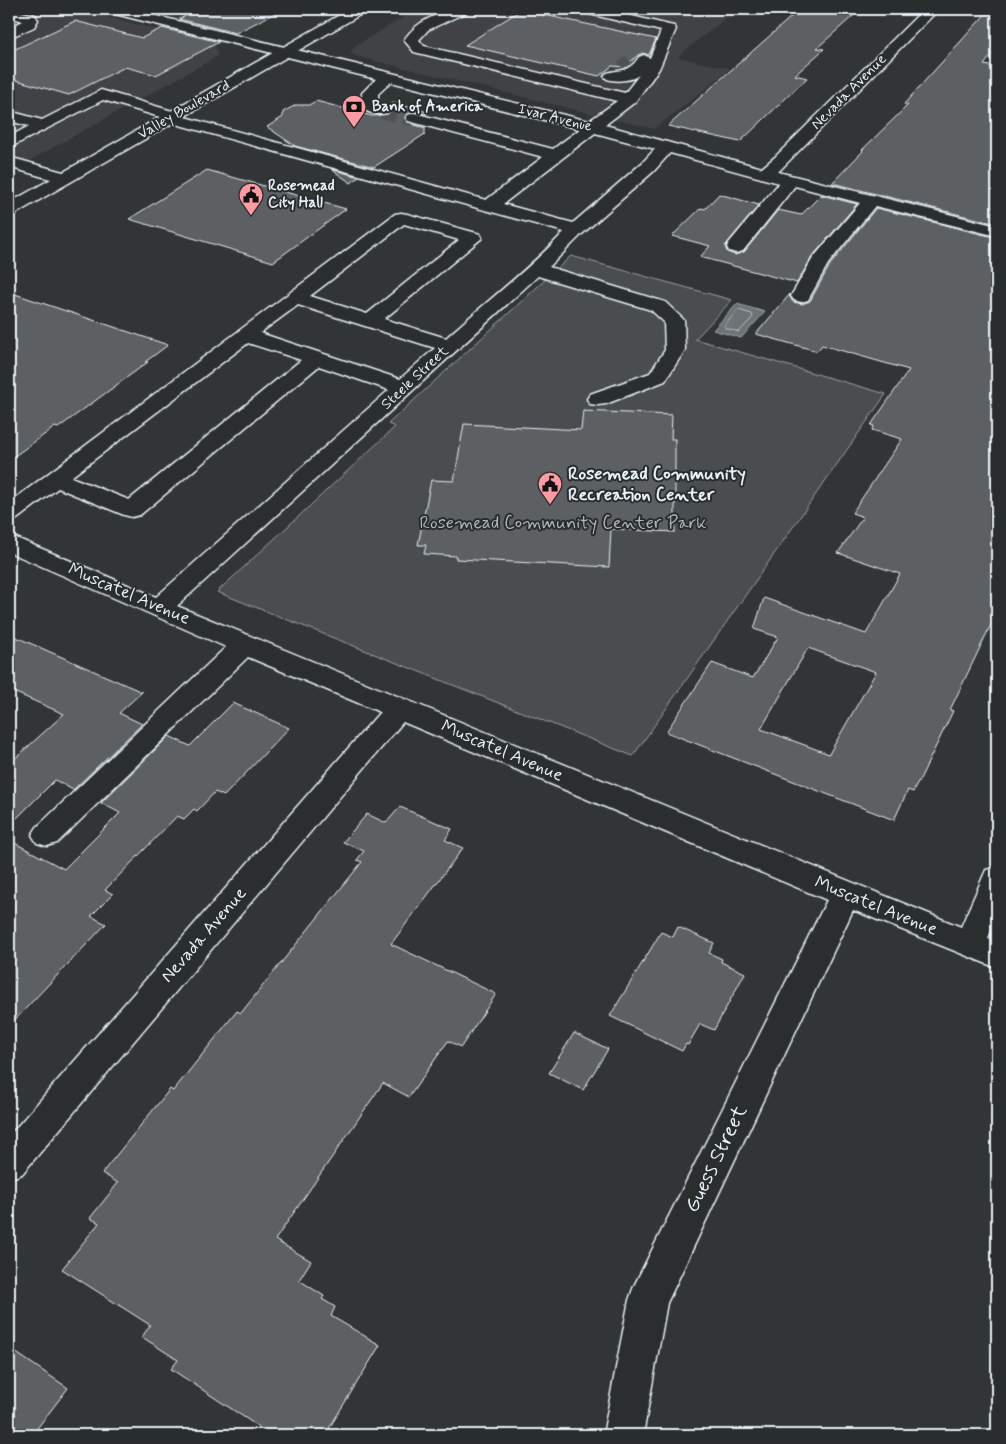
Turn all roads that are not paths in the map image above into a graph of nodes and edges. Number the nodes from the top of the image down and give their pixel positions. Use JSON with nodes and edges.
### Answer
{"nodes":[{"id":1,"x":112,"y":9,"type":"edge"},
{"id":2,"x":162,"y":9,"type":"edge"},
{"id":3,"x":360,"y":9,"type":"edge"},
{"id":4,"x":462,"y":9,"type":"edge"},
{"id":5,"x":586,"y":9,"type":"edge"},
{"id":6,"x":932,"y":9,"type":"edge"},
{"id":7,"x":9,"y":13,"type":"edge"},
{"id":8,"x":146,"y":17,"type":"junction"},
{"id":9,"x":9,"y":34,"type":"edge"},
{"id":10,"x":284,"y":52,"type":"junction"},
{"id":11,"x":633,"y":65,"type":"junction"},
{"id":12,"x":387,"y":78,"type":"junction"},
{"id":13,"x":592,"y":90,"type":"junction"},
{"id":14,"x":629,"y":99,"type":"junction"},
{"id":15,"x":381,"y":110,"type":"tunnel mouth"},
{"id":16,"x":9,"y":116,"type":"edge"},
{"id":17,"x":172,"y":117,"type":"junction"},
{"id":18,"x":414,"y":118,"type":"tunnel mouth"},
{"id":19,"x":44,"y":125,"type":"junction"},
{"id":20,"x":592,"y":127,"type":"junction"},
{"id":21,"x":9,"y":143,"type":"edge"},
{"id":22,"x":667,"y":146,"type":"junction"},
{"id":23,"x":556,"y":155,"type":"junction"},
{"id":24,"x":9,"y":162,"type":"edge"},
{"id":25,"x":764,"y":174,"type":"junction"},
{"id":26,"x":64,"y":178,"type":"junction"},
{"id":27,"x":790,"y":181,"type":"junction"},
{"id":28,"x":871,"y":200,"type":"junction"},
{"id":29,"x":488,"y":207,"type":"junction"},
{"id":30,"x":9,"y":210,"type":"edge"},
{"id":31,"x":576,"y":230,"type":"junction"},
{"id":32,"x":997,"y":231,"type":"edge"},
{"id":33,"x":736,"y":247,"type":"dead end"},
{"id":34,"x":535,"y":269,"type":"junction"},
{"id":35,"x":801,"y":296,"type":"dead end"},
{"id":36,"x":295,"y":298,"type":"junction"},
{"id":37,"x":370,"y":321,"type":"junction"},
{"id":38,"x":245,"y":335,"type":"junction"},
{"id":39,"x":450,"y":346,"type":"junction"},
{"id":40,"x":317,"y":358,"type":"junction"},
{"id":41,"x":405,"y":388,"type":"junction"},
{"id":42,"x":598,"y":399,"type":"dead end"},
{"id":43,"x":55,"y":479,"type":"junction"},
{"id":44,"x":9,"y":514,"type":"edge"},
{"id":45,"x":9,"y":543,"type":"edge"},
{"id":46,"x":160,"y":608,"type":"junction"},
{"id":47,"x":244,"y":645,"type":"junction"},
{"id":48,"x":399,"y":708,"type":"junction"},
{"id":49,"x":47,"y":836,"type":"dead end"},
{"id":50,"x":997,"y":879,"type":"edge"},
{"id":51,"x":845,"y":894,"type":"junction"},
{"id":52,"x":984,"y":949,"type":"edge"},
{"id":53,"x":9,"y":1162,"type":"edge"},
{"id":54,"x":623,"y":1435,"type":"edge"}],
"edges":[{"from":1,"to":8,"type":"street","name":"Ivar Avenue"},
{"from":2,"to":8,"type":"street"},
{"from":3,"to":10,"type":"street","name":"Valley Boulevard"},
{"from":4,"to":13,"type":"street"},
{"from":5,"to":11,"type":"street"},
{"from":6,"to":25,"type":"street","name":"Nevada Avenue"},
{"from":7,"to":9,"type":"street"},
{"from":8,"to":10,"type":"street","name":"Ivar Avenue"},
{"from":10,"to":12,"type":"street","name":"Ivar Avenue"},
{"from":10,"to":17,"type":"street","name":"Valley Boulevard"},
{"from":11,"to":13,"type":"street"},
{"from":11,"to":14,"type":"street"},
{"from":12,"to":15,"type":"street"},
{"from":12,"to":20,"type":"street","name":"Ivar Avenue"},
{"from":13,"to":14,"type":"street"},
{"from":14,"to":20,"type":"street"},
{"from":16,"to":19,"type":"street"},
{"from":17,"to":19,"type":"street"},
{"from":17,"to":26,"type":"street","name":"Valley Boulevard"},
{"from":17,"to":29,"type":"street"},
{"from":18,"to":23,"type":"street"},
{"from":19,"to":21,"type":"street"},
{"from":20,"to":22,"type":"street","name":"Ivar Avenue"},
{"from":20,"to":23,"type":"street"},
{"from":22,"to":25,"type":"street","name":"Ivar Avenue"},
{"from":22,"to":31,"type":"street","name":"Steele Street"},
{"from":23,"to":29,"type":"street"},
{"from":24,"to":26,"type":"street"},
{"from":25,"to":27,"type":"street","name":"Ivar Avenue"},
{"from":26,"to":30,"type":"street","name":"Valley Boulevard"},
{"from":27,"to":28,"type":"street","name":"Ivar Avenue"},
{"from":27,"to":33,"type":"street"},
{"from":28,"to":32,"type":"street","name":"Ivar Avenue"},
{"from":28,"to":35,"type":"street"},
{"from":29,"to":31,"type":"street"},
{"from":31,"to":34,"type":"street","name":"Steele Street"},
{"from":34,"to":39,"type":"street","name":"Steele Street"},
{"from":34,"to":42,"type":"street"},
{"from":36,"to":37,"type":"street"},
{"from":36,"to":37,"type":"street"},
{"from":36,"to":38,"type":"street"},
{"from":37,"to":39,"type":"street"},
{"from":38,"to":40,"type":"street"},
{"from":38,"to":43,"type":"street"},
{"from":39,"to":41,"type":"street","name":"Steele Street"},
{"from":40,"to":41,"type":"street"},
{"from":40,"to":43,"type":"street"},
{"from":41,"to":46,"type":"street","name":"Steele Street"},
{"from":43,"to":44,"type":"street"},
{"from":45,"to":46,"type":"street","name":"Muscatel Avenue"},
{"from":46,"to":47,"type":"street","name":"Muscatel Avenue"},
{"from":47,"to":48,"type":"street","name":"Muscatel Avenue"},
{"from":47,"to":49,"type":"street"},
{"from":48,"to":51,"type":"street","name":"Muscatel Avenue"},
{"from":48,"to":53,"type":"street","name":"Nevada Avenue"},
{"from":50,"to":52,"type":"street"},
{"from":51,"to":52,"type":"street","name":"Muscatel Avenue"},
{"from":51,"to":54,"type":"street","name":"Guess Street"}]}
